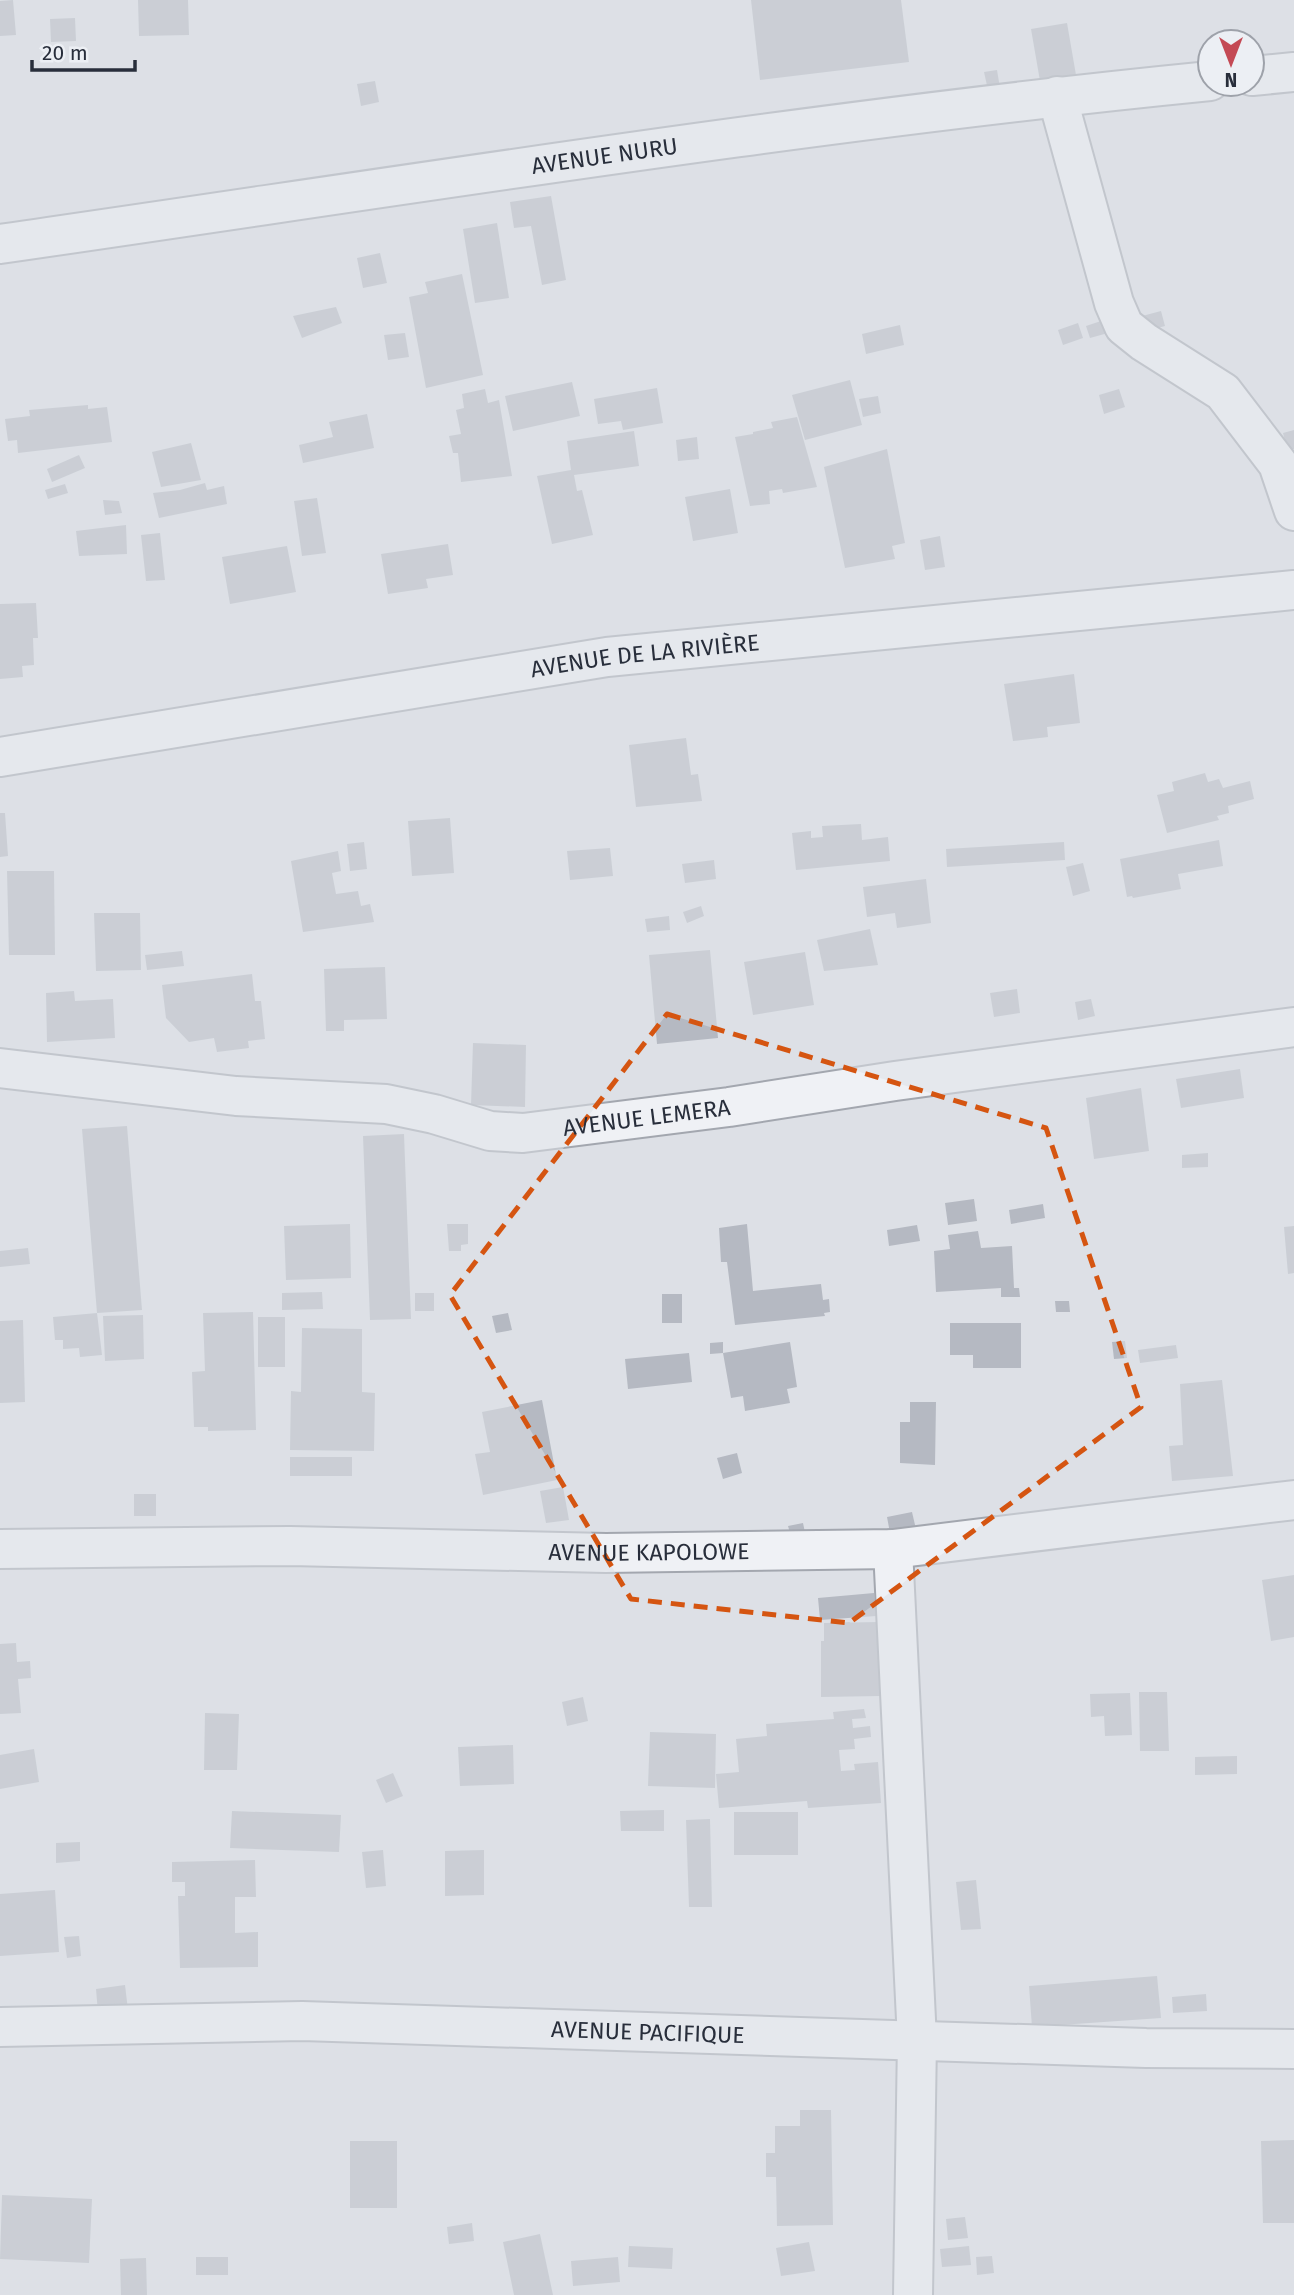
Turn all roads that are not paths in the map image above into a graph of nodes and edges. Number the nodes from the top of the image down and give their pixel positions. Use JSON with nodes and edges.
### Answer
{"nodes":[{"id":1,"x":1294,"y":72,"type":"edge"},
{"id":2,"x":1266,"y":75,"type":"edge"},
{"id":3,"x":1196,"y":82,"type":"edge"},
{"id":4,"x":1057,"y":96,"type":"junction"},
{"id":5,"x":0,"y":244,"type":"edge"},
{"id":6,"x":1294,"y":510,"type":"edge"},
{"id":7,"x":1294,"y":590,"type":"edge"},
{"id":8,"x":0,"y":757,"type":"edge"},
{"id":9,"x":1294,"y":1027,"type":"edge"},
{"id":10,"x":0,"y":1068,"type":"edge"},
{"id":11,"x":1294,"y":1500,"type":"edge"},
{"id":12,"x":0,"y":1549,"type":"edge"},
{"id":13,"x":893,"y":1549,"type":"junction"},
{"id":14,"x":0,"y":2026,"type":"edge"},
{"id":15,"x":917,"y":2040,"type":"junction"},
{"id":16,"x":1294,"y":2049,"type":"edge"},
{"id":17,"x":913,"y":2295,"type":"edge"}],
"edges":[{"from":1,"to":2,"type":"street"},
{"from":3,"to":4,"type":"street","name":"AVENUE NURU"},
{"from":4,"to":5,"type":"street","name":"AVENUE NURU"},
{"from":4,"to":6,"type":"street"},
{"from":7,"to":8,"type":"street","name":"AVENUE DE LA RIVIÈRE"},
{"from":9,"to":10,"type":"street","name":"AVENUE LEMERA"},
{"from":11,"to":13,"type":"street","name":"AVENUE KAPOLOWE"},
{"from":12,"to":13,"type":"street","name":"AVENUE KAPOLOWE"},
{"from":13,"to":15,"type":"street"},
{"from":14,"to":15,"type":"street","name":"AVENUE PACIFIQUE"},
{"from":15,"to":16,"type":"street","name":"AVENUE PACIFIQUE"},
{"from":15,"to":17,"type":"street"}]}
